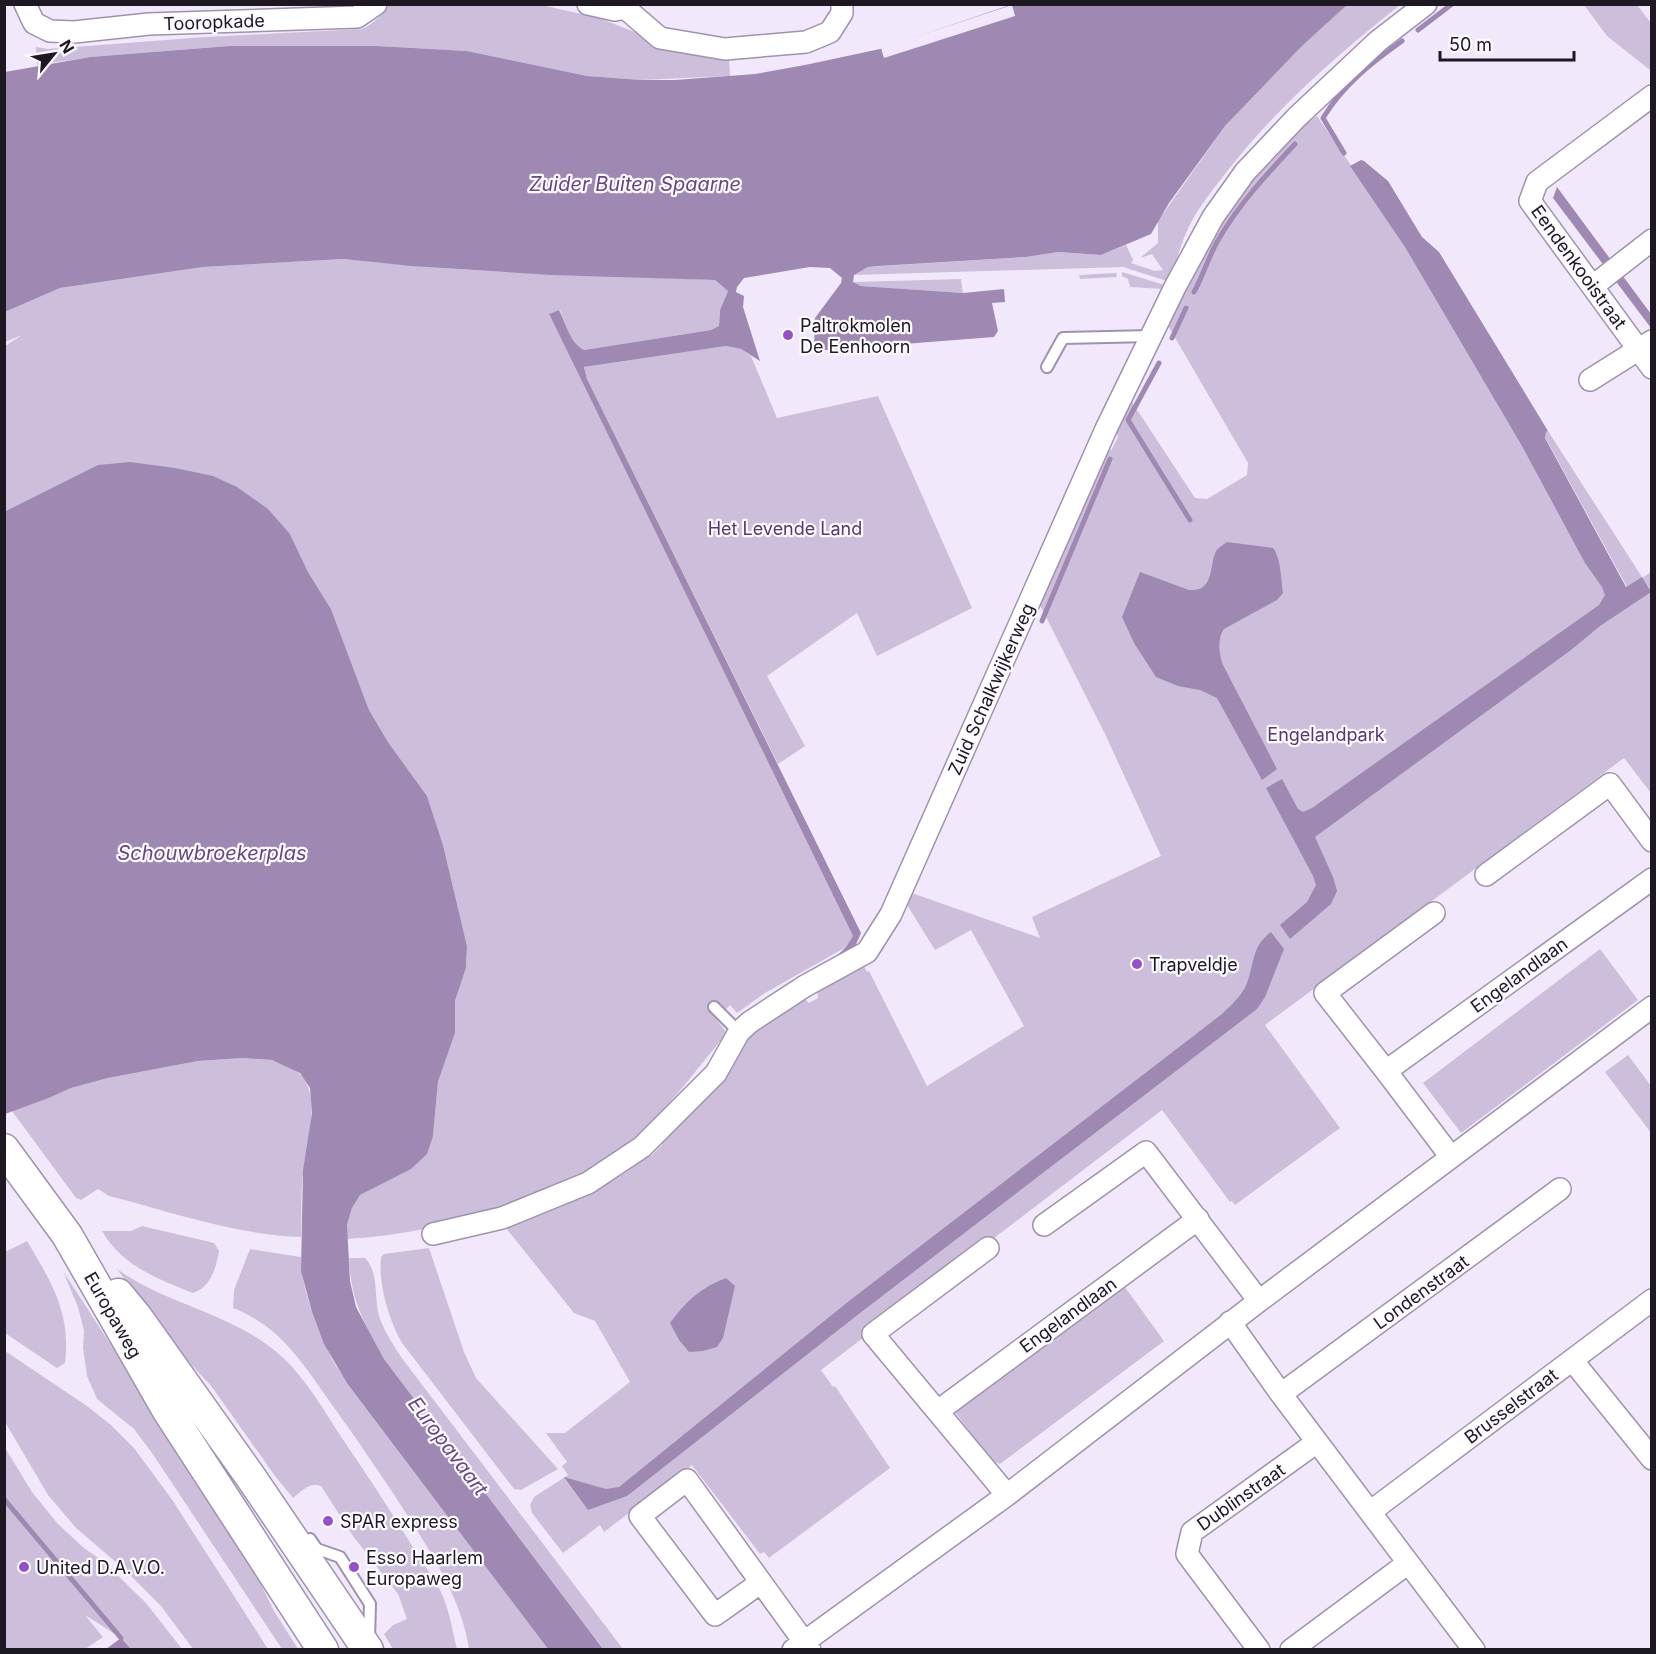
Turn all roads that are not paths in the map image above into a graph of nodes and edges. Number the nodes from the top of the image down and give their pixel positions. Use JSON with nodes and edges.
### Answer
{"nodes":[{"id":1,"x":25,"y":4,"type":"edge"},
{"id":2,"x":376,"y":4,"type":"edge"},
{"id":3,"x":588,"y":4,"type":"edge"},
{"id":4,"x":842,"y":4,"type":"edge"},
{"id":5,"x":1426,"y":4,"type":"edge"},
{"id":6,"x":626,"y":6,"type":"edge"},
{"id":7,"x":1652,"y":96,"type":"edge"},
{"id":8,"x":1652,"y":240,"type":"edge"},
{"id":9,"x":1597,"y":283,"type":"junction"},
{"id":10,"x":1152,"y":336,"type":"junction"},
{"id":11,"x":1646,"y":344,"type":"edge"},
{"id":12,"x":1047,"y":367,"type":"dead end"},
{"id":13,"x":1652,"y":368,"type":"edge"},
{"id":14,"x":1590,"y":380,"type":"dead end"},
{"id":15,"x":1652,"y":841,"type":"edge"},
{"id":16,"x":1486,"y":875,"type":"dead end"},
{"id":17,"x":1652,"y":879,"type":"edge"},
{"id":18,"x":1434,"y":913,"type":"dead end"},
{"id":19,"x":1652,"y":1007,"type":"edge"},
{"id":20,"x":714,"y":1008,"type":"dead end"},
{"id":21,"x":739,"y":1032,"type":"junction"},
{"id":22,"x":1386,"y":1071,"type":"junction"},
{"id":23,"x":4,"y":1149,"type":"edge"},
{"id":24,"x":1451,"y":1157,"type":"junction"},
{"id":25,"x":1560,"y":1189,"type":"dead end"},
{"id":26,"x":1198,"y":1219,"type":"junction"},
{"id":27,"x":1044,"y":1226,"type":"dead end"},
{"id":28,"x":64,"y":1231,"type":"junction"},
{"id":29,"x":433,"y":1234,"type":"dead end"},
{"id":30,"x":988,"y":1248,"type":"dead end"},
{"id":31,"x":1652,"y":1300,"type":"edge"},
{"id":32,"x":1258,"y":1301,"type":"junction"},
{"id":33,"x":1230,"y":1322,"type":"junction"},
{"id":34,"x":1572,"y":1360,"type":"junction"},
{"id":35,"x":1281,"y":1395,"type":"junction"},
{"id":36,"x":938,"y":1411,"type":"junction"},
{"id":37,"x":1317,"y":1443,"type":"junction"},
{"id":38,"x":1652,"y":1460,"type":"edge"},
{"id":39,"x":250,"y":1476,"type":"junction"},
{"id":40,"x":1006,"y":1495,"type":"junction"},
{"id":41,"x":279,"y":1496,"type":"dead end"},
{"id":42,"x":1370,"y":1512,"type":"junction"},
{"id":43,"x":304,"y":1531,"type":"dead end"},
{"id":44,"x":1408,"y":1563,"type":"junction"},
{"id":45,"x":760,"y":1582,"type":"junction"},
{"id":46,"x":802,"y":1647,"type":"edge"},
{"id":47,"x":323,"y":1650,"type":"edge"},
{"id":48,"x":369,"y":1650,"type":"edge"},
{"id":49,"x":1259,"y":1650,"type":"edge"},
{"id":50,"x":1291,"y":1650,"type":"edge"},
{"id":51,"x":1474,"y":1650,"type":"edge"}],
"edges":[{"from":1,"to":2,"type":"street","name":"Tooropkade"},
{"from":3,"to":6,"type":"street"},
{"from":4,"to":6,"type":"street"},
{"from":5,"to":10,"type":"street","name":"Zuid Schalkwijkerweg"},
{"from":7,"to":9,"type":"street","name":"Eendenkooistraat"},
{"from":8,"to":9,"type":"street"},
{"from":9,"to":11,"type":"street","name":"Eendenkooistraat"},
{"from":10,"to":12,"type":"lane"},
{"from":10,"to":21,"type":"street","name":"Zuid Schalkwijkerweg"},
{"from":11,"to":13,"type":"street","name":"Eendenkooistraat"},
{"from":11,"to":14,"type":"street"},
{"from":15,"to":16,"type":"street"},
{"from":17,"to":22,"type":"street","name":"Engelandlaan"},
{"from":18,"to":22,"type":"street"},
{"from":19,"to":24,"type":"street"},
{"from":20,"to":21,"type":"lane"},
{"from":21,"to":29,"type":"street","name":"Zuid Schalkwijkerweg"},
{"from":22,"to":24,"type":"street"},
{"from":23,"to":28,"type":"main road"},
{"from":24,"to":32,"type":"street"},
{"from":25,"to":35,"type":"street","name":"Londenstraat"},
{"from":26,"to":27,"type":"street"},
{"from":26,"to":32,"type":"street"},
{"from":26,"to":36,"type":"street","name":"Engelandlaan"},
{"from":28,"to":39,"type":"main road","name":"Europaweg"},
{"from":28,"to":47,"type":"main road","name":"Europaweg"},
{"from":30,"to":36,"type":"street"},
{"from":31,"to":34,"type":"street","name":"Brusselstraat"},
{"from":32,"to":33,"type":"street"},
{"from":33,"to":35,"type":"street"},
{"from":33,"to":40,"type":"street"},
{"from":34,"to":38,"type":"street"},
{"from":34,"to":42,"type":"street","name":"Brusselstraat"},
{"from":35,"to":37,"type":"street"},
{"from":36,"to":40,"type":"street"},
{"from":37,"to":42,"type":"street"},
{"from":37,"to":49,"type":"street","name":"Dublinstraat"},
{"from":39,"to":41,"type":"lane","name":"Europaweg"},
{"from":39,"to":48,"type":"main road","name":"Europaweg"},
{"from":40,"to":46,"type":"street"},
{"from":42,"to":44,"type":"street"},
{"from":43,"to":48,"type":"lane","name":"Europaweg"},
{"from":44,"to":50,"type":"street"},
{"from":44,"to":51,"type":"street"},
{"from":45,"to":45,"type":"street"},
{"from":45,"to":46,"type":"street"}]}
